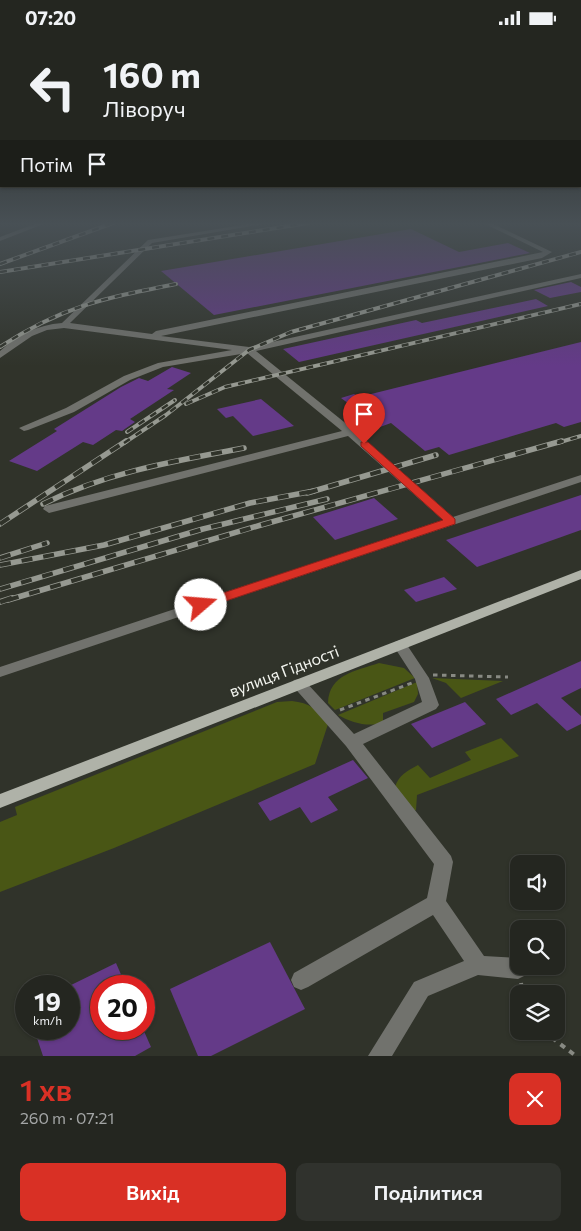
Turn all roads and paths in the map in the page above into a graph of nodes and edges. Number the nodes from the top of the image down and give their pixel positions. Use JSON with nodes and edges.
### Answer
{"nodes":[{"id":1,"x":120,"y":271,"type":"edge"},
{"id":2,"x":470,"y":271,"type":"edge"},
{"id":3,"x":581,"y":276,"type":"edge"},
{"id":4,"x":64,"y":325,"type":"junction"},
{"id":5,"x":146,"y":337,"type":"junction"},
{"id":6,"x":249,"y":350,"type":"junction"},
{"id":7,"x":0,"y":355,"type":"edge"},
{"id":8,"x":24,"y":428,"type":"dead end"},
{"id":9,"x":350,"y":432,"type":"junction"},
{"id":10,"x":581,"y":478,"type":"edge"},
{"id":11,"x":49,"y":509,"type":"dead end"},
{"id":12,"x":451,"y":521,"type":"junction"},
{"id":13,"x":581,"y":574,"type":"edge"},
{"id":14,"x":400,"y":645,"type":"junction"},
{"id":15,"x":0,"y":672,"type":"edge"},
{"id":16,"x":429,"y":675,"type":"dead end"},
{"id":17,"x":508,"y":677,"type":"dead end"},
{"id":18,"x":415,"y":681,"type":"dead end"},
{"id":19,"x":299,"y":684,"type":"junction"},
{"id":20,"x":327,"y":715,"type":"junction"},
{"id":21,"x":352,"y":742,"type":"junction"},
{"id":22,"x":0,"y":801,"type":"edge"},
{"id":23,"x":436,"y":903,"type":"junction"},
{"id":24,"x":478,"y":965,"type":"junction"},
{"id":25,"x":510,"y":968,"type":"edge"},
{"id":26,"x":301,"y":980,"type":"dead end"},
{"id":27,"x":555,"y":1040,"type":"edge"},
{"id":28,"x":380,"y":1056,"type":"edge"},
{"id":29,"x":576,"y":1056,"type":"edge"}],
"edges":[{"from":1,"to":4,"type":"street"},
{"from":2,"to":5,"type":"street"},
{"from":3,"to":6,"type":"street"},
{"from":4,"to":5,"type":"street"},
{"from":4,"to":7,"type":"street"},
{"from":5,"to":6,"type":"street"},
{"from":6,"to":8,"type":"street"},
{"from":6,"to":9,"type":"street"},
{"from":9,"to":11,"type":"street"},
{"from":9,"to":12,"type":"street"},
{"from":10,"to":12,"type":"street"},
{"from":12,"to":15,"type":"street"},
{"from":13,"to":14,"type":"main road","name":"вулиця Гідності"},
{"from":14,"to":19,"type":"main road","name":"вулиця Гідності"},
{"from":14,"to":21,"type":"street"},
{"from":16,"to":17,"type":"path"},
{"from":18,"to":20,"type":"path"},
{"from":19,"to":20,"type":"street"},
{"from":19,"to":22,"type":"main road","name":"вулиця Гідності"},
{"from":20,"to":21,"type":"street"},
{"from":21,"to":23,"type":"street"},
{"from":23,"to":24,"type":"street"},
{"from":23,"to":26,"type":"street"},
{"from":24,"to":25,"type":"street"},
{"from":24,"to":28,"type":"street"},
{"from":27,"to":29,"type":"path"}]}
